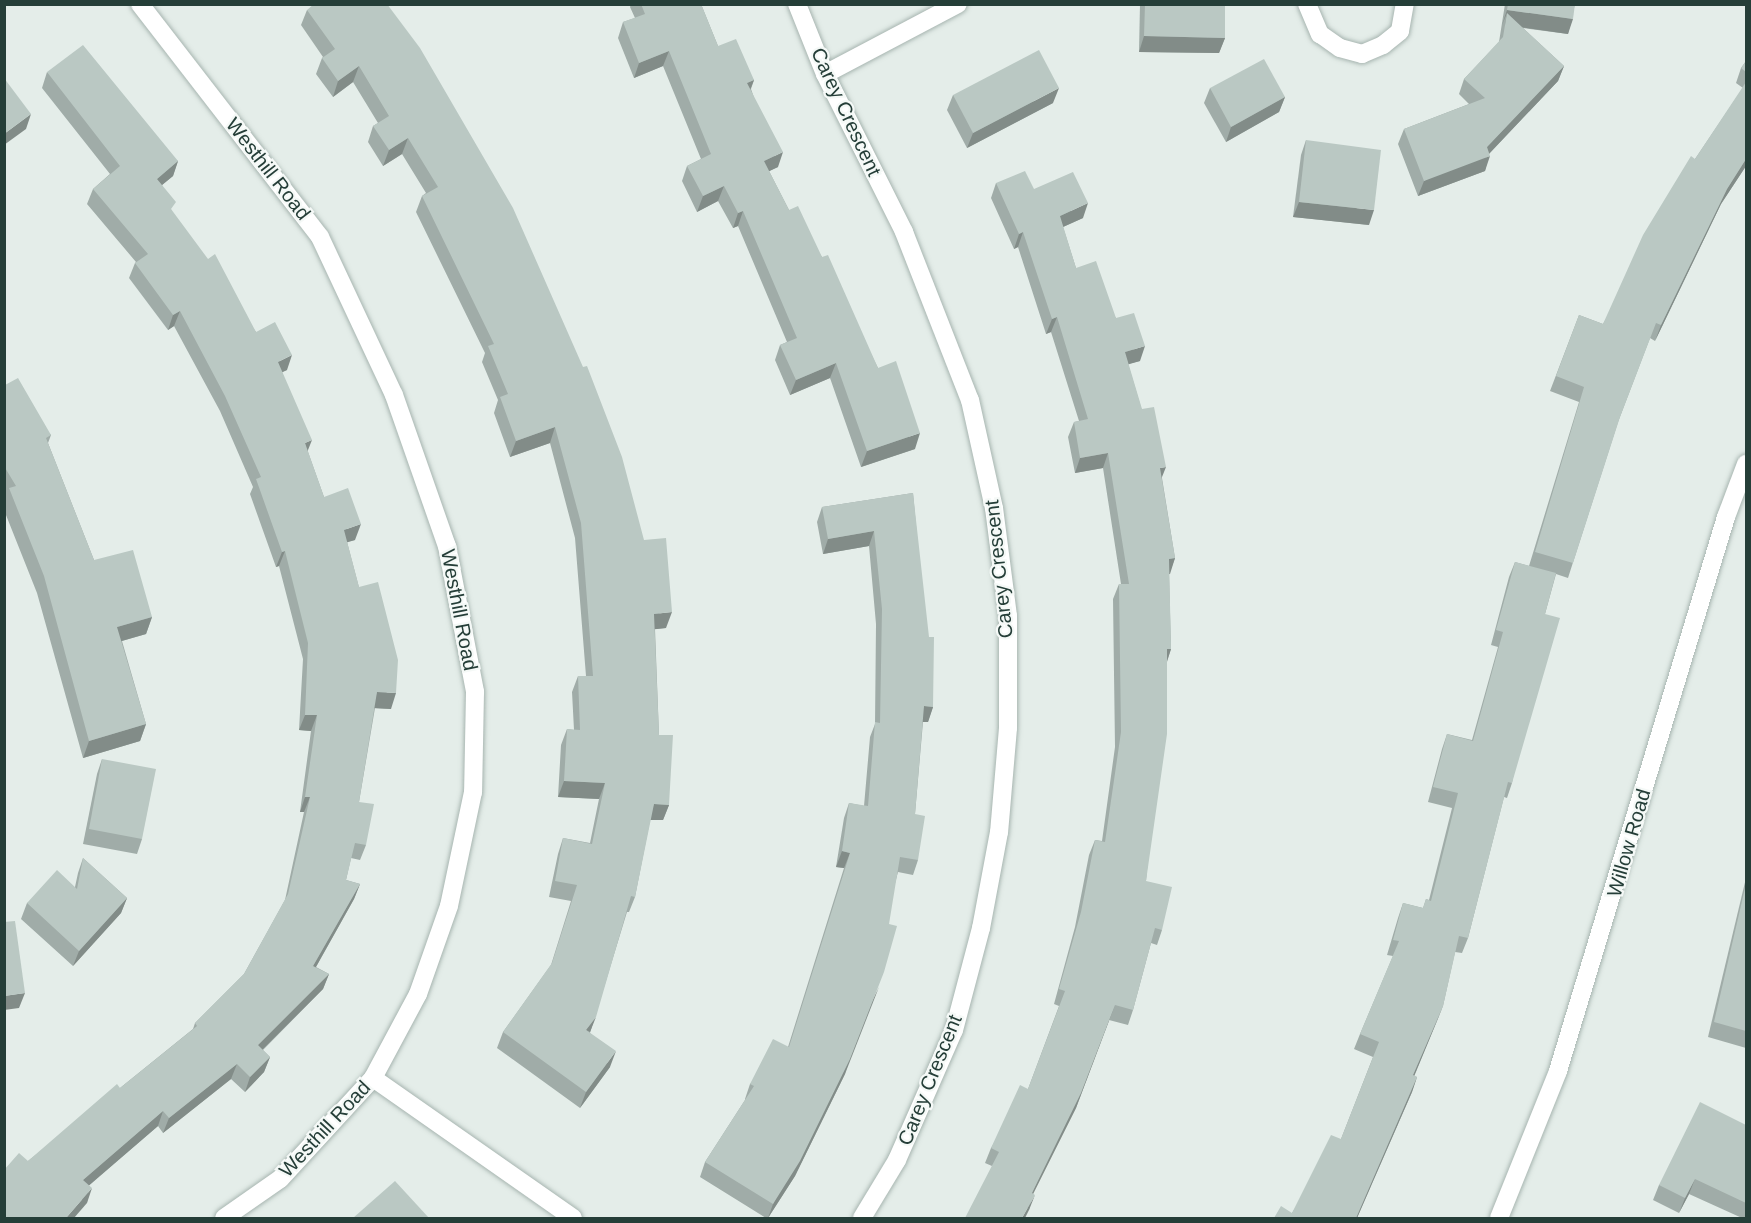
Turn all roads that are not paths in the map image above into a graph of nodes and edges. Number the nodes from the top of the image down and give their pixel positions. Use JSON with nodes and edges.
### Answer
{"nodes":[{"id":1,"x":140,"y":4,"type":"edge"},
{"id":2,"x":797,"y":4,"type":"edge"},
{"id":3,"x":958,"y":4,"type":"edge"},
{"id":4,"x":1307,"y":4,"type":"edge"},
{"id":5,"x":1405,"y":4,"type":"edge"},
{"id":6,"x":825,"y":74,"type":"junction"},
{"id":7,"x":1746,"y":464,"type":"edge"},
{"id":8,"x":373,"y":1078,"type":"junction"},
{"id":9,"x":224,"y":1218,"type":"edge"},
{"id":10,"x":573,"y":1218,"type":"edge"},
{"id":11,"x":862,"y":1218,"type":"edge"},
{"id":12,"x":1499,"y":1218,"type":"edge"}],
"edges":[{"from":1,"to":8,"type":"street","name":"Westhill Road"},
{"from":2,"to":6,"type":"street","name":"Carey Crescent"},
{"from":3,"to":6,"type":"street"},
{"from":4,"to":5,"type":"street"},
{"from":6,"to":11,"type":"street","name":"Carey Crescent"},
{"from":7,"to":12,"type":"street","name":"Willow Road"},
{"from":8,"to":9,"type":"street","name":"Westhill Road"},
{"from":8,"to":10,"type":"street"}]}
